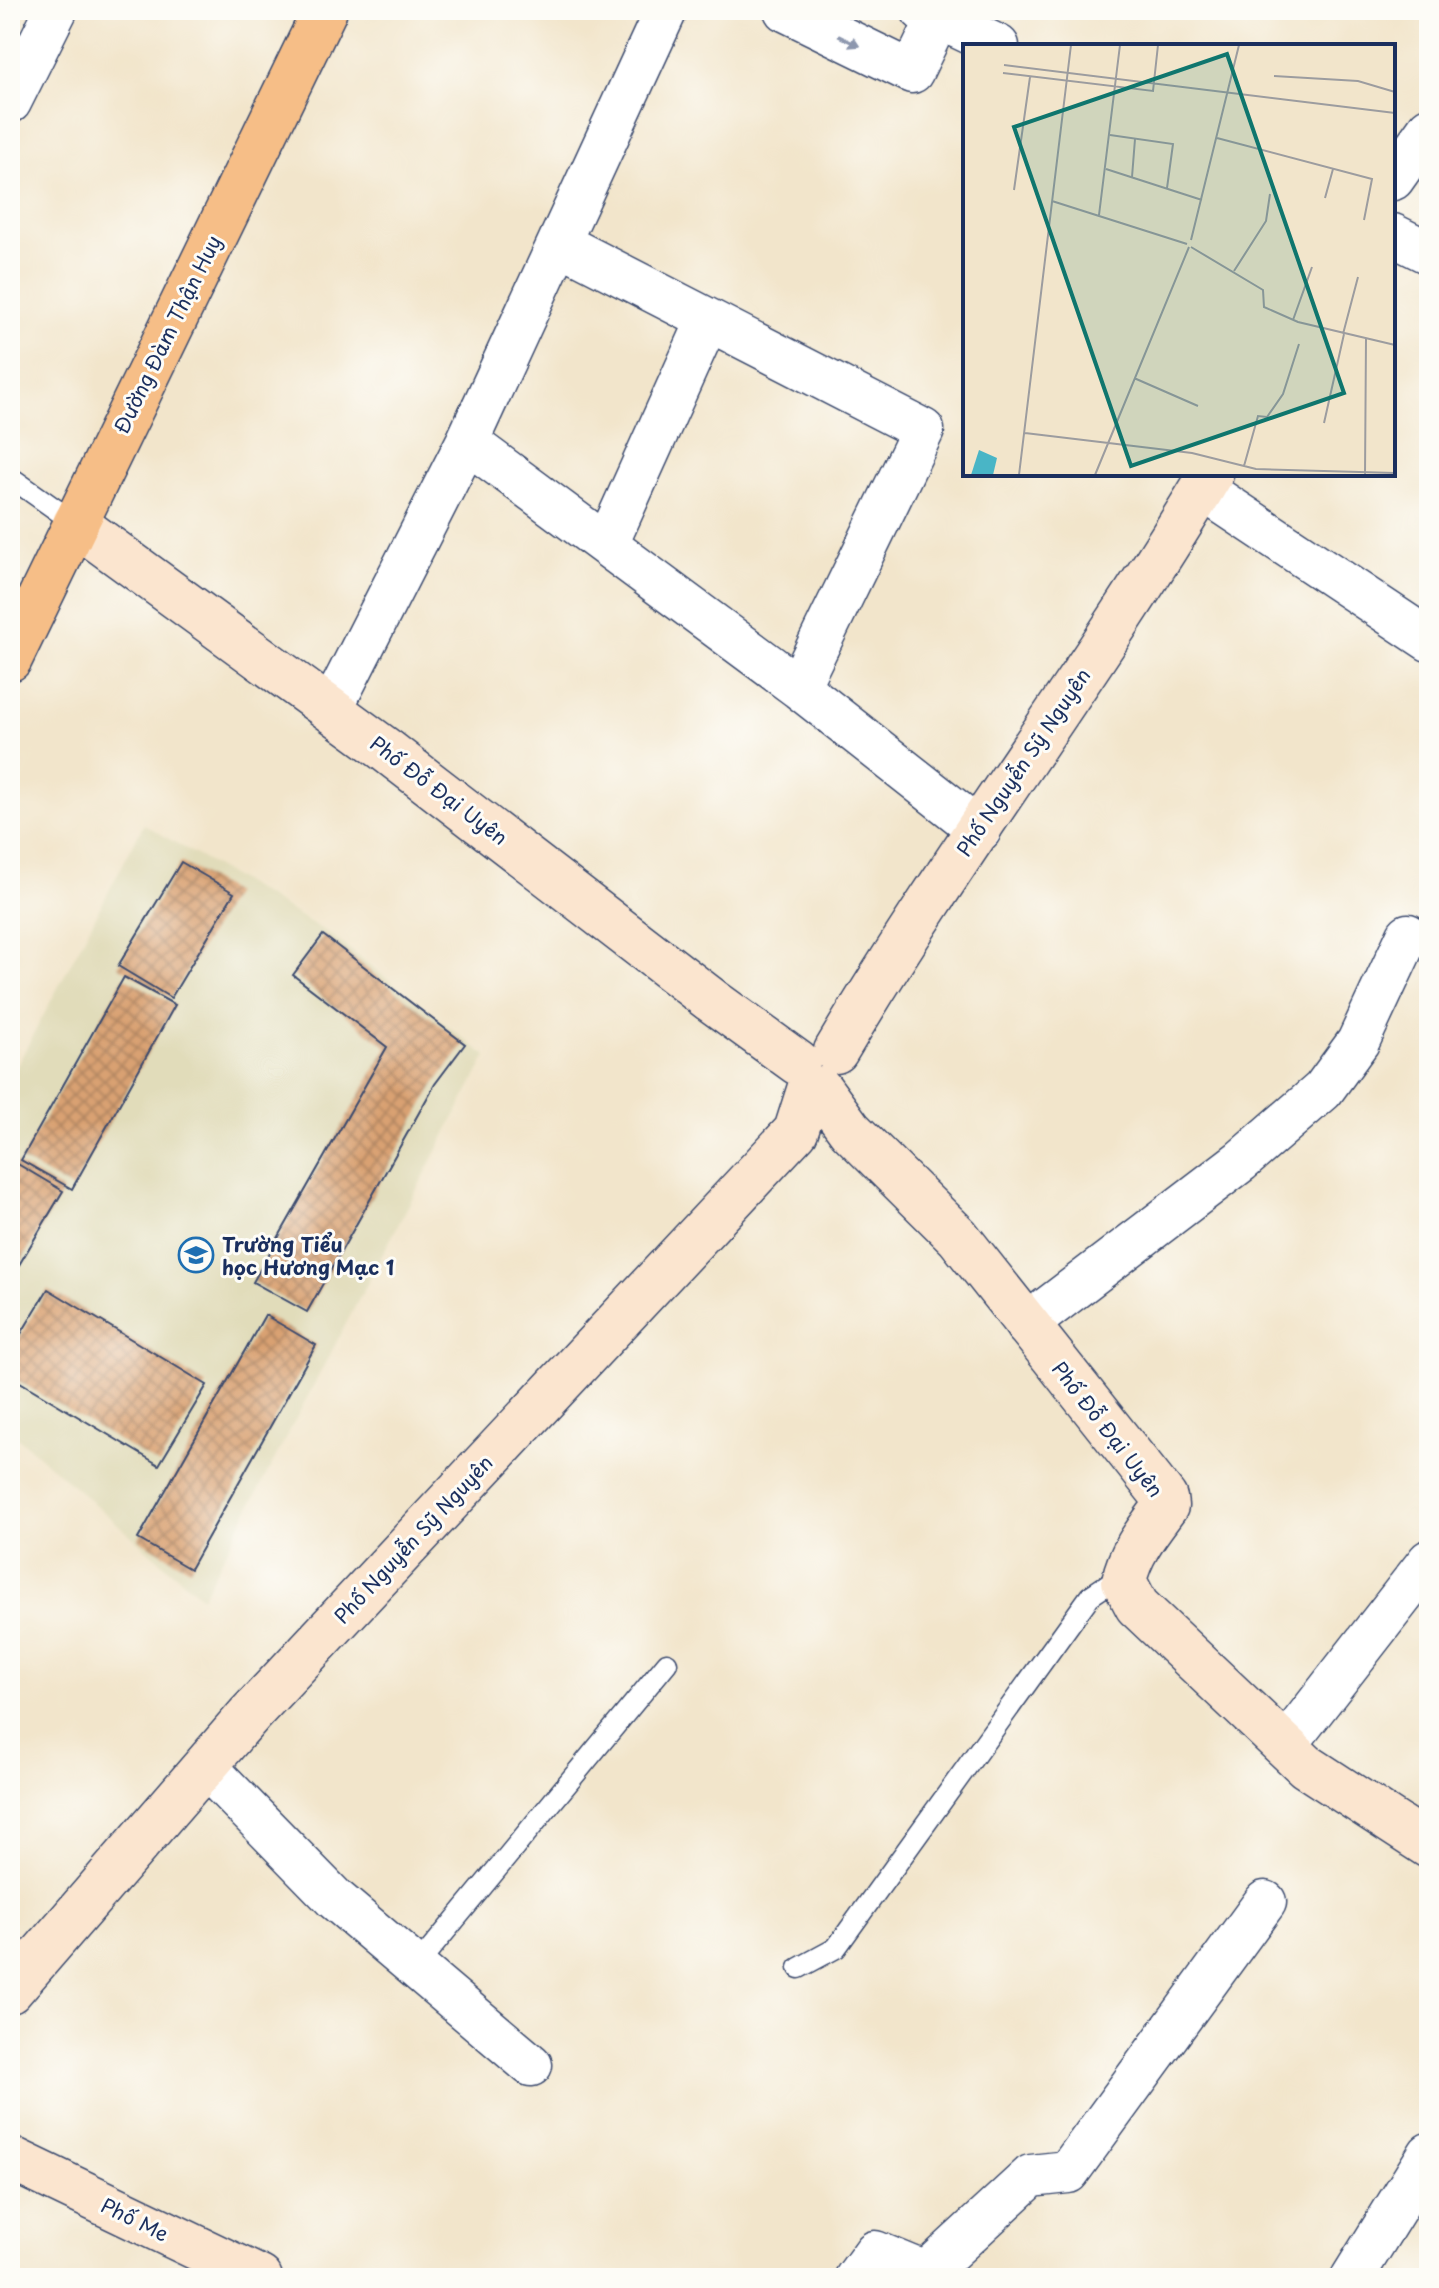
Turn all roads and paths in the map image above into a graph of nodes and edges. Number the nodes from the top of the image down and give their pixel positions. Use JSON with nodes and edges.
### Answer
{"nodes":[{"id":1,"x":56,"y":10,"type":"edge"},
{"id":2,"x":325,"y":10,"type":"edge"},
{"id":3,"x":666,"y":10,"type":"edge"},
{"id":4,"x":785,"y":10,"type":"edge"},
{"id":5,"x":934,"y":12,"type":"edge"},
{"id":6,"x":994,"y":44,"type":"edge"},
{"id":7,"x":10,"y":102,"type":"edge"},
{"id":8,"x":1429,"y":128,"type":"edge"},
{"id":9,"x":1395,"y":176,"type":"edge"},
{"id":10,"x":1395,"y":236,"type":"edge"},
{"id":11,"x":561,"y":244,"type":"junction"},
{"id":12,"x":1429,"y":253,"type":"edge"},
{"id":13,"x":708,"y":320,"type":"junction"},
{"id":14,"x":467,"y":442,"type":"junction"},
{"id":15,"x":10,"y":477,"type":"edge"},
{"id":16,"x":1207,"y":482,"type":"edge"},
{"id":17,"x":75,"y":523,"type":"junction"},
{"id":18,"x":607,"y":544,"type":"junction"},
{"id":19,"x":1429,"y":640,"type":"edge"},
{"id":20,"x":10,"y":659,"type":"edge"},
{"id":21,"x":798,"y":687,"type":"junction"},
{"id":22,"x":331,"y":709,"type":"junction"},
{"id":23,"x":980,"y":830,"type":"junction"},
{"id":24,"x":1408,"y":935,"type":"dead end"},
{"id":25,"x":816,"y":1073,"type":"junction"},
{"id":26,"x":1026,"y":1325,"type":"junction"},
{"id":27,"x":1429,"y":1561,"type":"edge"},
{"id":28,"x":1126,"y":1572,"type":"junction"},
{"id":29,"x":667,"y":1663,"type":"dead end"},
{"id":30,"x":1285,"y":1746,"type":"junction"},
{"id":31,"x":205,"y":1766,"type":"junction"},
{"id":32,"x":1429,"y":1846,"type":"edge"},
{"id":33,"x":1265,"y":1902,"type":"dead end"},
{"id":34,"x":416,"y":1967,"type":"junction"},
{"id":35,"x":799,"y":1968,"type":"dead end"},
{"id":36,"x":10,"y":1991,"type":"edge"},
{"id":37,"x":531,"y":2065,"type":"dead end"},
{"id":38,"x":1429,"y":2154,"type":"edge"},
{"id":39,"x":10,"y":2158,"type":"edge"},
{"id":40,"x":260,"y":2278,"type":"edge"},
{"id":41,"x":856,"y":2278,"type":"edge"},
{"id":42,"x":1352,"y":2278,"type":"edge"}],
"edges":[{"from":1,"to":7,"type":"street"},
{"from":2,"to":17,"type":"main road","name":"Đường Đàm Thận Huy"},
{"from":3,"to":11,"type":"street"},
{"from":4,"to":5,"type":"street","one_way":true},
{"from":5,"to":6,"type":"street"},
{"from":8,"to":9,"type":"street"},
{"from":10,"to":12,"type":"street"},
{"from":11,"to":13,"type":"street"},
{"from":11,"to":14,"type":"street"},
{"from":13,"to":18,"type":"street"},
{"from":13,"to":21,"type":"street"},
{"from":14,"to":18,"type":"street"},
{"from":14,"to":22,"type":"street"},
{"from":15,"to":17,"type":"lane"},
{"from":16,"to":19,"type":"street"},
{"from":16,"to":23,"type":"street","name":"Phố Nguyễn Sỹ Nguyên"},
{"from":17,"to":20,"type":"main road","name":"Đường Đàm Thận Huy"},
{"from":17,"to":22,"type":"street","name":"Phố Đỗ Đại Uyên"},
{"from":18,"to":21,"type":"street"},
{"from":21,"to":23,"type":"street"},
{"from":22,"to":25,"type":"street","name":"Phố Đỗ Đại Uyên"},
{"from":23,"to":25,"type":"street","name":"Phố Nguyễn Sỹ Nguyên"},
{"from":24,"to":26,"type":"street"},
{"from":25,"to":26,"type":"street","name":"Phố Đỗ Đại Uyên"},
{"from":25,"to":31,"type":"street","name":"Phố Nguyễn Sỹ Nguyên"},
{"from":26,"to":28,"type":"street","name":"Phố Đỗ Đại Uyên"},
{"from":27,"to":30,"type":"street"},
{"from":28,"to":30,"type":"street"},
{"from":28,"to":35,"type":"lane"},
{"from":29,"to":34,"type":"lane"},
{"from":30,"to":32,"type":"street"},
{"from":31,"to":34,"type":"street"},
{"from":31,"to":36,"type":"street","name":"Phố Nguyễn Sỹ Nguyên"},
{"from":33,"to":41,"type":"street"},
{"from":34,"to":37,"type":"street"},
{"from":38,"to":42,"type":"street"},
{"from":39,"to":40,"type":"street","name":"Phố Me"}]}
